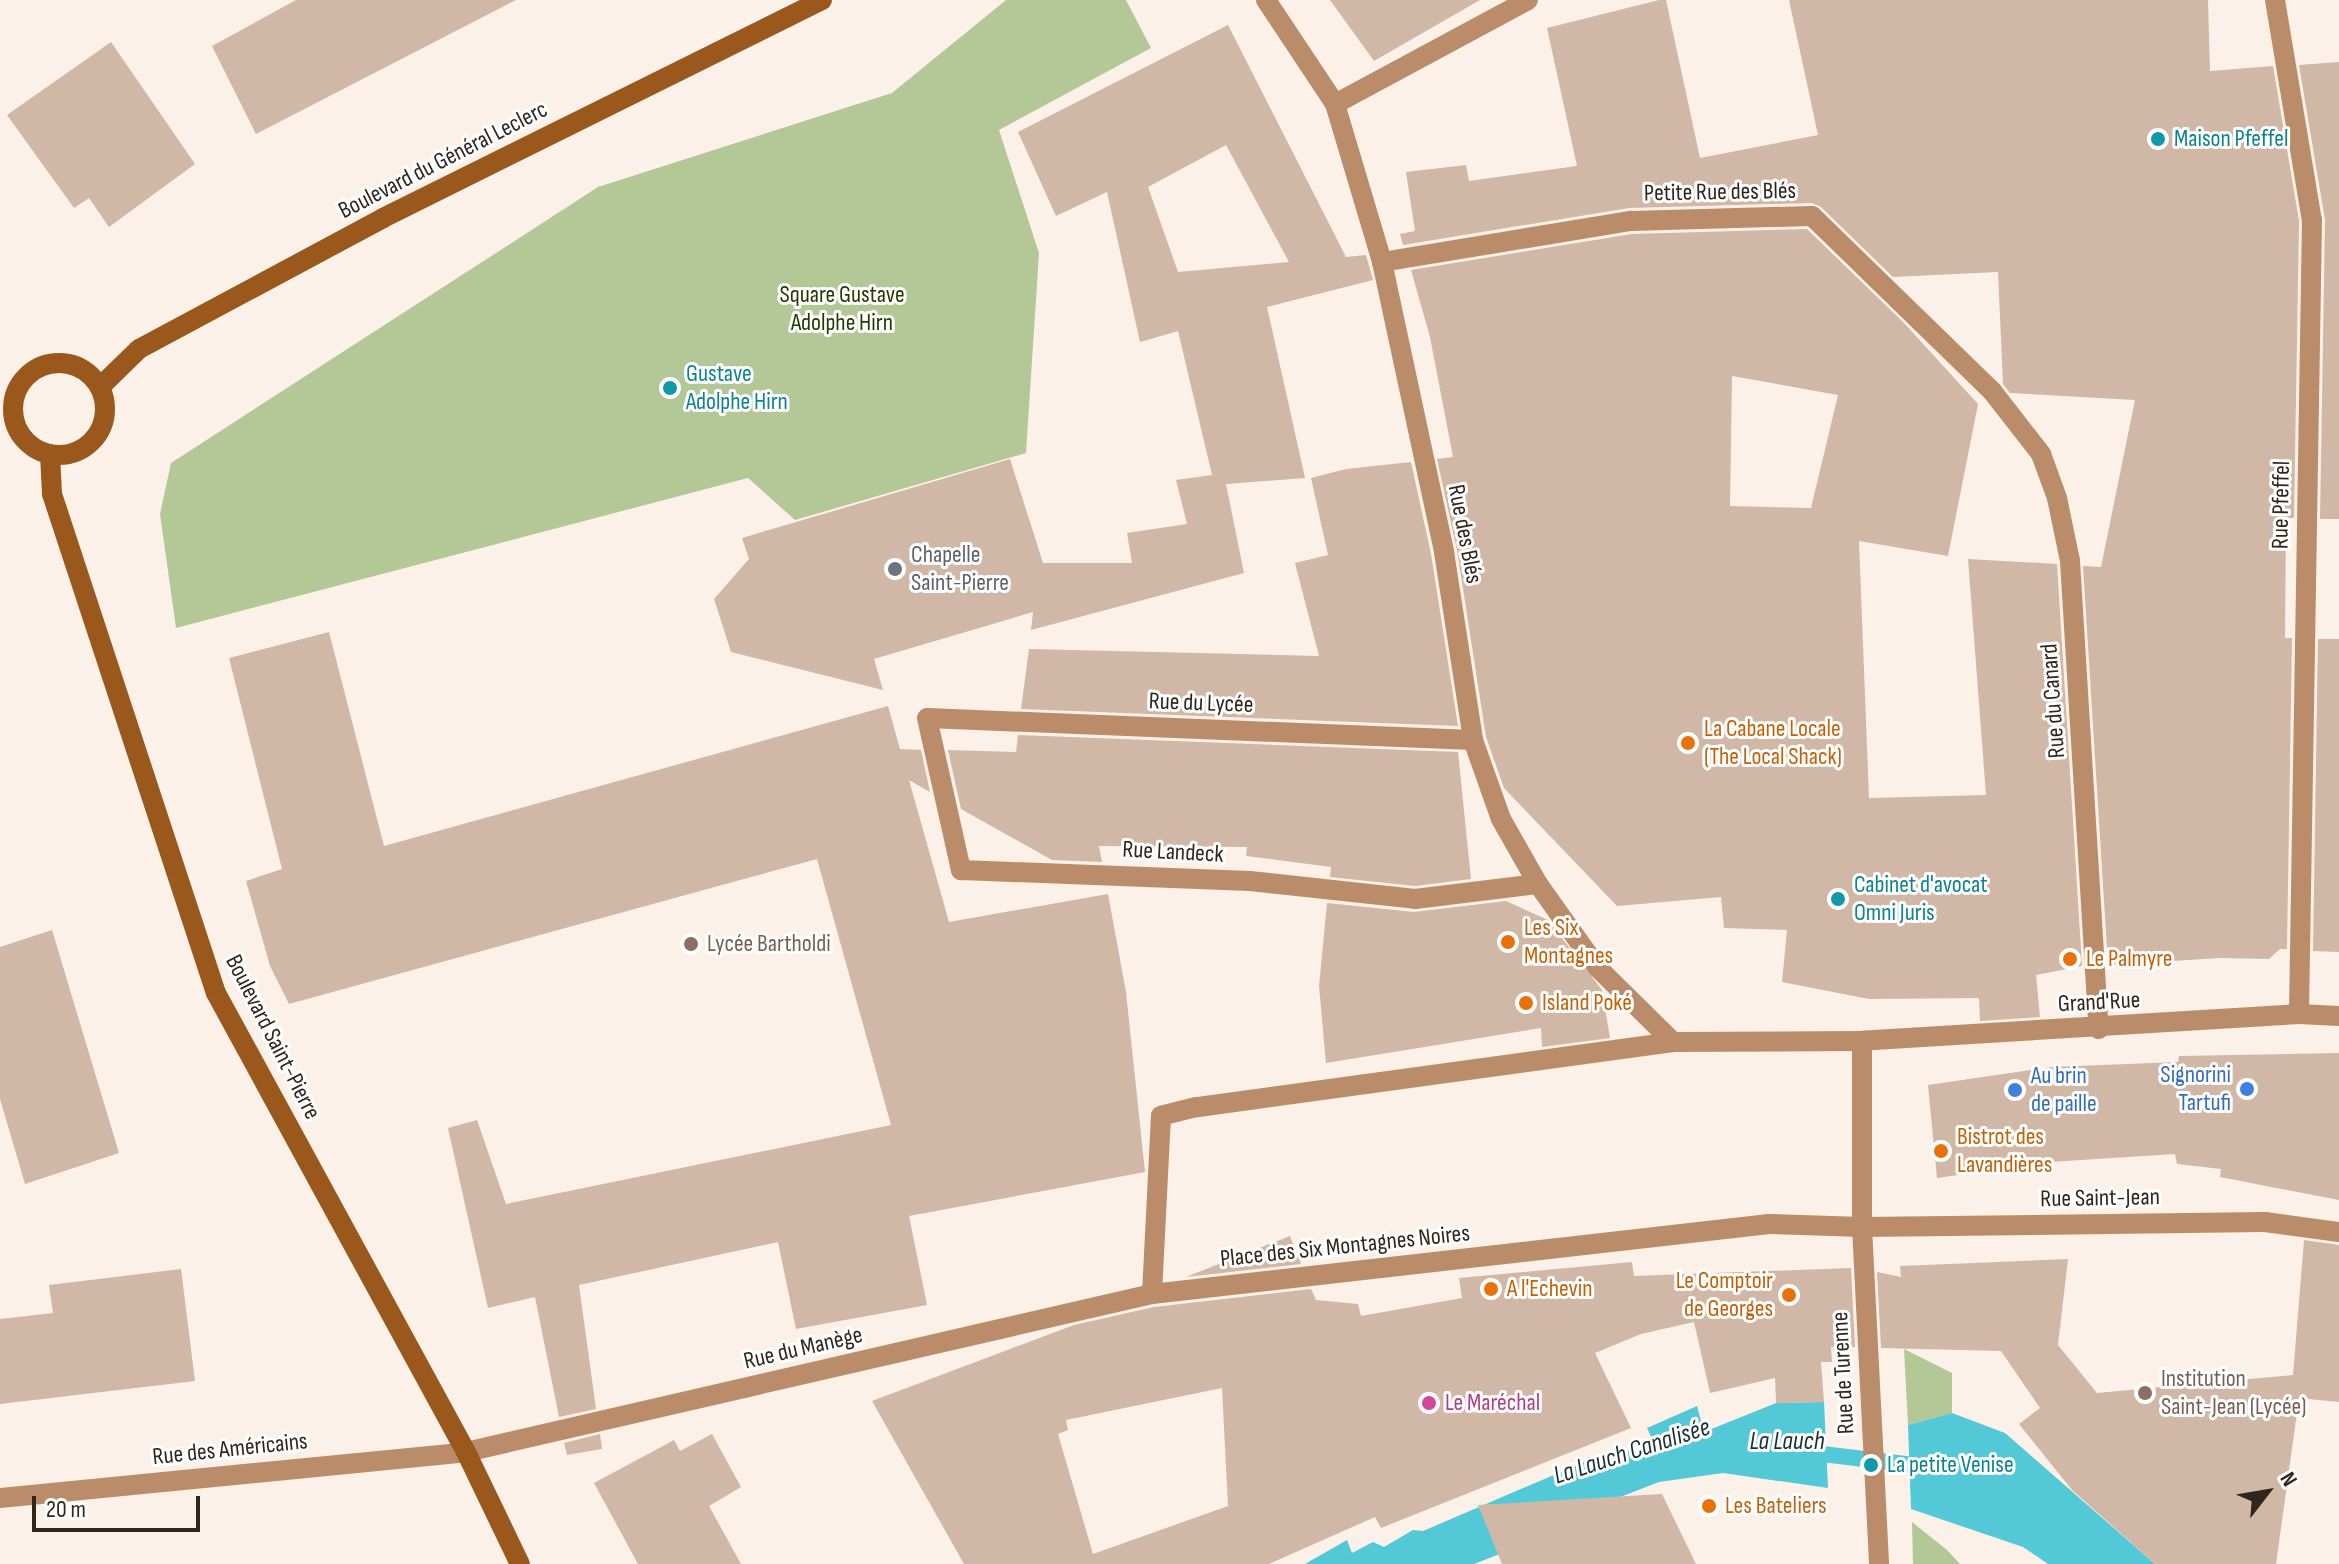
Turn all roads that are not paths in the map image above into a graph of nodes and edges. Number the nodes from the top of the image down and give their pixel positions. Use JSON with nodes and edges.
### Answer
{"nodes":[{"id":1,"x":822,"y":0,"type":"edge"},
{"id":2,"x":1266,"y":0,"type":"edge"},
{"id":3,"x":1528,"y":0,"type":"edge"},
{"id":4,"x":2275,"y":0,"type":"edge"},
{"id":5,"x":1335,"y":104,"type":"junction"},
{"id":6,"x":1382,"y":262,"type":"junction"},
{"id":7,"x":100,"y":387,"type":"junction"},
{"id":8,"x":1992,"y":391,"type":"joint"},
{"id":9,"x":6,"y":408,"type":"edge"},
{"id":10,"x":50,"y":454,"type":"junction"},
{"id":11,"x":927,"y":718,"type":"joint"},
{"id":12,"x":1473,"y":740,"type":"junction"},
{"id":13,"x":1538,"y":884,"type":"junction"},
{"id":14,"x":2299,"y":1014,"type":"junction"},
{"id":15,"x":2339,"y":1016,"type":"edge"},
{"id":16,"x":2099,"y":1029,"type":"junction"},
{"id":17,"x":1862,"y":1041,"type":"junction"},
{"id":18,"x":1673,"y":1042,"type":"junction"},
{"id":19,"x":1862,"y":1227,"type":"junction"},
{"id":20,"x":2339,"y":1232,"type":"edge"},
{"id":21,"x":1152,"y":1294,"type":"junction"},
{"id":22,"x":466,"y":1452,"type":"junction"},
{"id":23,"x":0,"y":1498,"type":"edge"},
{"id":24,"x":1879,"y":1563,"type":"edge"},
{"id":25,"x":520,"y":1564,"type":"edge"}],
"edges":[{"from":1,"to":7,"type":"street","name":"Boulevard du Général Leclerc"},
{"from":2,"to":5,"type":"street","name":"Rue des Blés"},
{"from":3,"to":5,"type":"street"},
{"from":4,"to":14,"type":"street","name":"Rue Pfeffel"},
{"from":5,"to":6,"type":"street","name":"Rue des Blés"},
{"from":6,"to":8,"type":"street","name":"Petite Rue des Blés"},
{"from":6,"to":12,"type":"street","name":"Rue des Blés"},
{"from":7,"to":9,"type":"street"},
{"from":7,"to":10,"type":"street"},
{"from":8,"to":16,"type":"street","name":"Rue du Canard"},
{"from":9,"to":10,"type":"street"},
{"from":10,"to":22,"type":"street","name":"Boulevard Saint-Pierre"},
{"from":11,"to":12,"type":"street","name":"Rue du Lycée"},
{"from":11,"to":13,"type":"street","name":"Rue Landeck"},
{"from":12,"to":13,"type":"street","name":"Rue des Blés"},
{"from":13,"to":18,"type":"street","name":"Rue des Blés"},
{"from":14,"to":15,"type":"street","name":"Grand'Rue"},
{"from":14,"to":16,"type":"street","name":"Grand'Rue"},
{"from":16,"to":17,"type":"street","name":"Grand'Rue"},
{"from":17,"to":18,"type":"street"},
{"from":17,"to":19,"type":"street"},
{"from":18,"to":21,"type":"street"},
{"from":19,"to":20,"type":"street","name":"Rue Saint-Jean"},
{"from":19,"to":21,"type":"street","name":"Place des Six Montagnes Noires"},
{"from":19,"to":24,"type":"street","name":"Rue de Turenne"},
{"from":21,"to":22,"type":"street","name":"Rue du Manège"},
{"from":22,"to":23,"type":"street","name":"Rue des Américains"},
{"from":22,"to":25,"type":"street","name":"Boulevard Saint-Pierre"}]}
